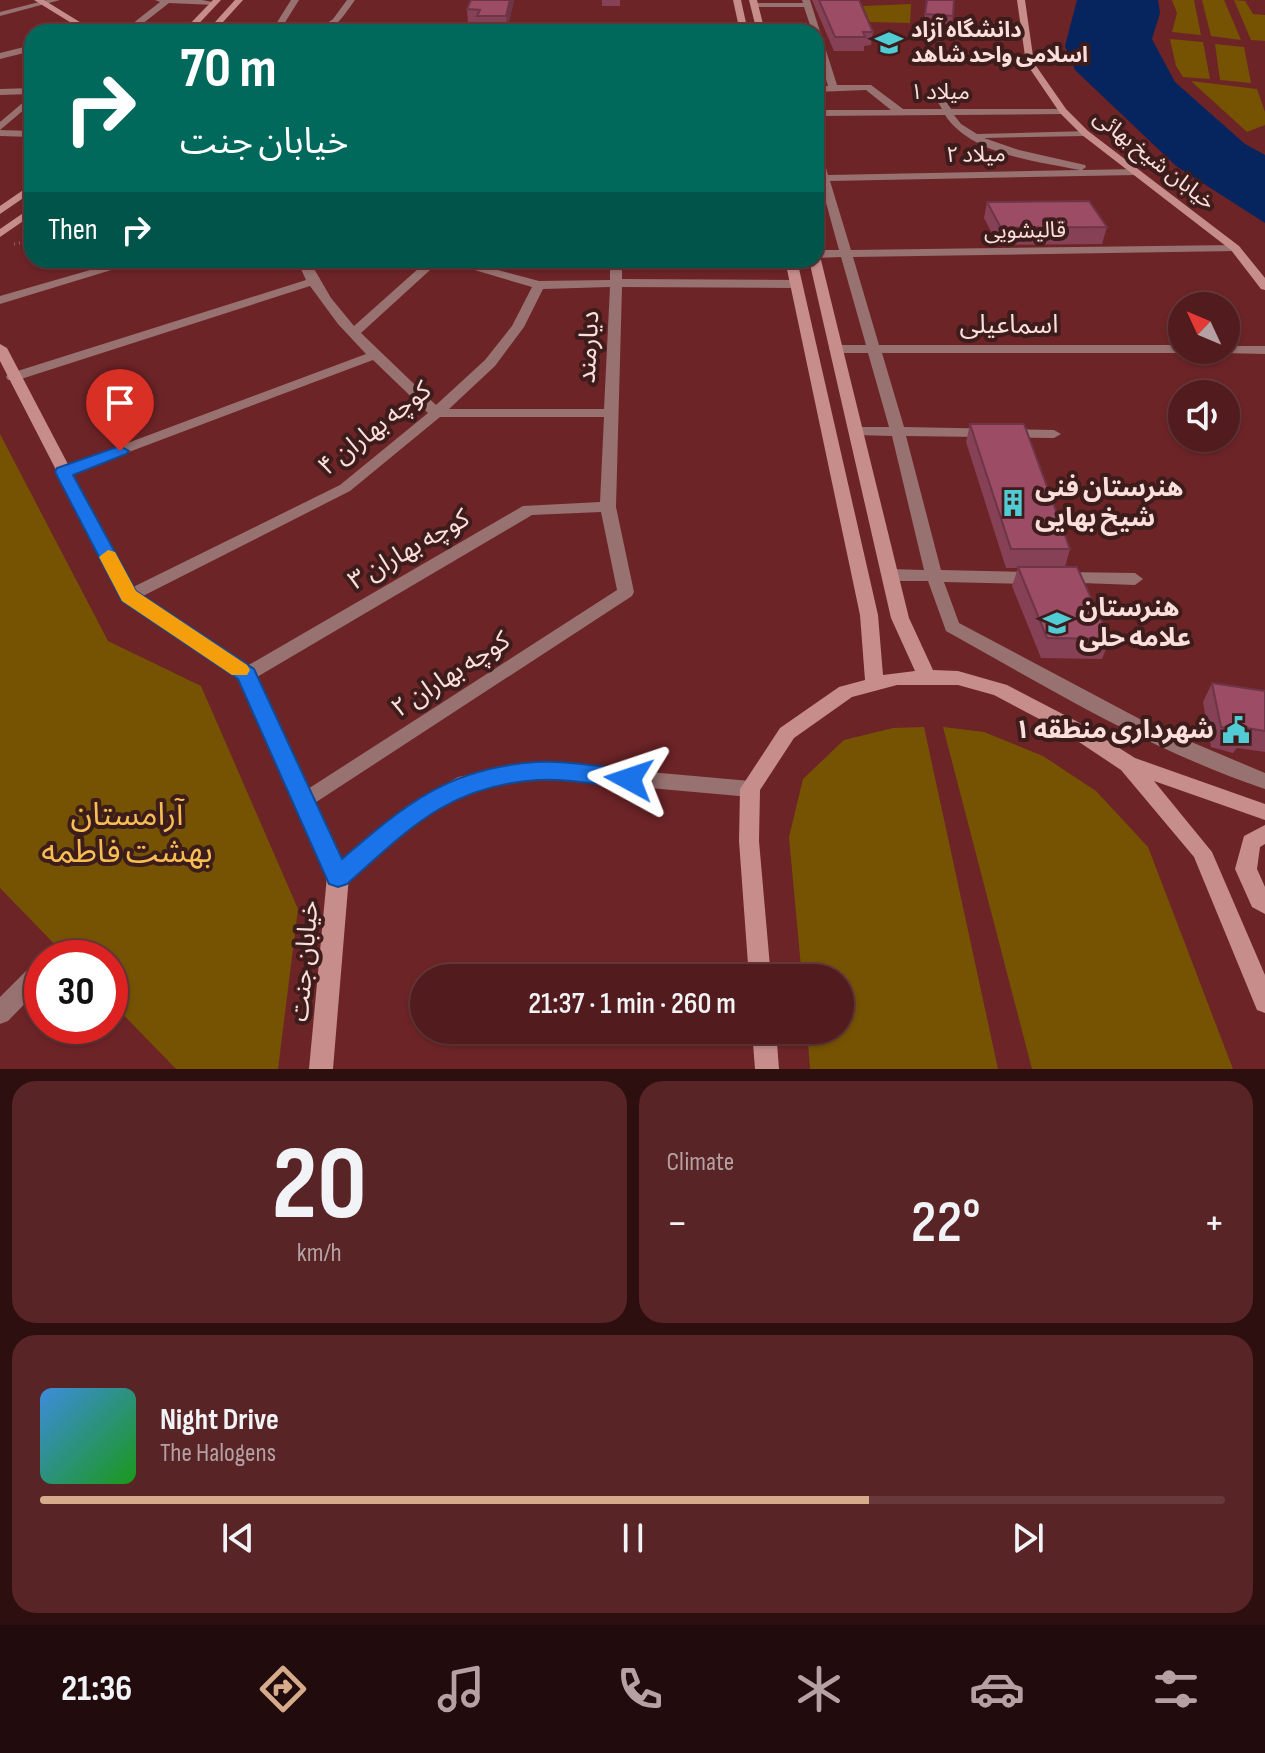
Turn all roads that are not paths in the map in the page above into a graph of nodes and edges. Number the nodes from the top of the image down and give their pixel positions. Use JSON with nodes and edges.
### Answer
{"nodes":[{"id":1,"x":56,"y":0,"type":"edge"},
{"id":2,"x":157,"y":0,"type":"edge"},
{"id":3,"x":168,"y":0,"type":"edge"},
{"id":4,"x":239,"y":0,"type":"edge"},
{"id":5,"x":295,"y":0,"type":"edge"},
{"id":6,"x":351,"y":0,"type":"edge"},
{"id":7,"x":737,"y":0,"type":"edge"},
{"id":8,"x":40,"y":1,"type":"edge"},
{"id":9,"x":216,"y":1,"type":"edge"},
{"id":10,"x":754,"y":3,"type":"edge"},
{"id":11,"x":774,"y":3,"type":"edge"},
{"id":12,"x":806,"y":3,"type":"edge"},
{"id":13,"x":1024,"y":3,"type":"edge"},
{"id":14,"x":0,"y":14,"type":"edge"},
{"id":15,"x":79,"y":24,"type":"edge"},
{"id":16,"x":137,"y":24,"type":"edge"},
{"id":17,"x":194,"y":24,"type":"edge"},
{"id":18,"x":217,"y":24,"type":"edge"},
{"id":19,"x":280,"y":24,"type":"edge"},
{"id":20,"x":331,"y":24,"type":"edge"},
{"id":21,"x":742,"y":24,"type":"edge"},
{"id":22,"x":759,"y":24,"type":"edge"},
{"id":23,"x":779,"y":24,"type":"edge"},
{"id":24,"x":814,"y":24,"type":"edge"},
{"id":25,"x":24,"y":50,"type":"edge"},
{"id":26,"x":0,"y":56,"type":"edge"},
{"id":27,"x":824,"y":61,"type":"edge"},
{"id":28,"x":824,"y":69,"type":"edge"},
{"id":29,"x":828,"y":69,"type":"junction"},
{"id":30,"x":824,"y":89,"type":"edge"},
{"id":31,"x":834,"y":89,"type":"junction"},
{"id":32,"x":935,"y":89,"type":"dead end"},
{"id":33,"x":24,"y":91,"type":"edge"},
{"id":34,"x":0,"y":92,"type":"edge"},
{"id":35,"x":24,"y":106,"type":"edge"},
{"id":36,"x":1063,"y":111,"type":"junction"},
{"id":37,"x":900,"y":112,"type":"junction"},
{"id":38,"x":950,"y":112,"type":"junction"},
{"id":39,"x":824,"y":113,"type":"edge"},
{"id":40,"x":0,"y":130,"type":"edge"},
{"id":41,"x":24,"y":133,"type":"edge"},
{"id":42,"x":1085,"y":133,"type":"junction"},
{"id":43,"x":972,"y":135,"type":"junction"},
{"id":44,"x":1136,"y":172,"type":"junction"},
{"id":45,"x":1107,"y":173,"type":"junction"},
{"id":46,"x":824,"y":178,"type":"edge"},
{"id":47,"x":824,"y":187,"type":"edge"},
{"id":48,"x":24,"y":194,"type":"edge"},
{"id":49,"x":0,"y":213,"type":"edge"},
{"id":50,"x":24,"y":214,"type":"edge"},
{"id":51,"x":24,"y":216,"type":"edge"},
{"id":52,"x":0,"y":234,"type":"edge"},
{"id":53,"x":1235,"y":248,"type":"junction"},
{"id":54,"x":824,"y":254,"type":"edge"},
{"id":55,"x":846,"y":254,"type":"junction"},
{"id":56,"x":110,"y":268,"type":"edge"},
{"id":57,"x":306,"y":268,"type":"edge"},
{"id":58,"x":426,"y":268,"type":"edge"},
{"id":59,"x":476,"y":268,"type":"edge"},
{"id":60,"x":616,"y":268,"type":"edge"},
{"id":61,"x":793,"y":268,"type":"edge"},
{"id":62,"x":817,"y":268,"type":"edge"},
{"id":63,"x":311,"y":282,"type":"junction"},
{"id":64,"x":616,"y":283,"type":"junction"},
{"id":65,"x":796,"y":284,"type":"junction"},
{"id":66,"x":539,"y":285,"type":"junction"},
{"id":67,"x":1265,"y":286,"type":"edge"},
{"id":68,"x":0,"y":300,"type":"edge"},
{"id":69,"x":355,"y":332,"type":"junction"},
{"id":70,"x":0,"y":348,"type":"edge"},
{"id":71,"x":836,"y":349,"type":"junction"},
{"id":72,"x":875,"y":349,"type":"junction"},
{"id":73,"x":1168,"y":349,"type":"edge"},
{"id":74,"x":1240,"y":350,"type":"edge"},
{"id":75,"x":1265,"y":350,"type":"edge"},
{"id":76,"x":375,"y":355,"type":"junction"},
{"id":77,"x":13,"y":377,"type":"junction"},
{"id":78,"x":436,"y":413,"type":"junction"},
{"id":79,"x":609,"y":413,"type":"junction"},
{"id":80,"x":856,"y":431,"type":"junction"},
{"id":81,"x":898,"y":432,"type":"junction"},
{"id":82,"x":1054,"y":434,"type":"dead end"},
{"id":83,"x":63,"y":472,"type":"junction"},
{"id":84,"x":608,"y":507,"type":"junction"},
{"id":85,"x":890,"y":575,"type":"junction"},
{"id":86,"x":934,"y":576,"type":"junction"},
{"id":87,"x":1135,"y":579,"type":"dead end"},
{"id":88,"x":626,"y":592,"type":"joint"},
{"id":89,"x":129,"y":596,"type":"junction"},
{"id":90,"x":246,"y":675,"type":"junction"},
{"id":91,"x":927,"y":677,"type":"junction"},
{"id":92,"x":874,"y":683,"type":"junction"},
{"id":93,"x":1128,"y":764,"type":"junction"},
{"id":94,"x":1265,"y":781,"type":"edge"},
{"id":95,"x":750,"y":789,"type":"junction"},
{"id":96,"x":304,"y":802,"type":"junction"},
{"id":97,"x":1265,"y":812,"type":"edge"},
{"id":98,"x":1265,"y":834,"type":"edge"},
{"id":99,"x":338,"y":876,"type":"junction"},
{"id":100,"x":1265,"y":904,"type":"edge"},
{"id":101,"x":759,"y":964,"type":"edge"},
{"id":102,"x":24,"y":988,"type":"edge"},
{"id":103,"x":1265,"y":1002,"type":"edge"},
{"id":104,"x":0,"y":1013,"type":"edge"},
{"id":105,"x":765,"y":1044,"type":"edge"},
{"id":106,"x":321,"y":1069,"type":"edge"},
{"id":107,"x":767,"y":1069,"type":"edge"}],
"edges":[{"from":1,"to":8,"type":"street"},
{"from":2,"to":3,"type":"street"},
{"from":3,"to":9,"type":"street"},
{"from":3,"to":16,"type":"street"},
{"from":4,"to":18,"type":"main road"},
{"from":5,"to":19,"type":"street"},
{"from":6,"to":20,"type":"street"},
{"from":7,"to":21,"type":"main road"},
{"from":8,"to":14,"type":"street"},
{"from":8,"to":15,"type":"main road"},
{"from":9,"to":17,"type":"main road"},
{"from":10,"to":11,"type":"street"},
{"from":10,"to":22,"type":"main road"},
{"from":11,"to":12,"type":"street"},
{"from":11,"to":23,"type":"street"},
{"from":12,"to":24,"type":"street"},
{"from":13,"to":36,"type":"main road","name":"خیابان شیخ بهائی"},
{"from":25,"to":26,"type":"street"},
{"from":27,"to":29,"type":"street"},
{"from":28,"to":29,"type":"street"},
{"from":29,"to":31,"type":"street"},
{"from":30,"to":31,"type":"street"},
{"from":31,"to":37,"type":"street"},
{"from":32,"to":38,"type":"street"},
{"from":33,"to":34,"type":"street"},
{"from":35,"to":40,"type":"street"},
{"from":36,"to":38,"type":"street","name":"میلاد ۱"},
{"from":36,"to":42,"type":"main road","name":"خیابان شیخ بهائی"},
{"from":37,"to":38,"type":"street","name":"میلاد ۱"},
{"from":37,"to":39,"type":"street","name":"میلاد ۱"},
{"from":38,"to":43,"type":"street"},
{"from":40,"to":41,"type":"street"},
{"from":42,"to":43,"type":"street"},
{"from":42,"to":44,"type":"main road","name":"خیابان شیخ بهائی"},
{"from":43,"to":45,"type":"street"},
{"from":44,"to":45,"type":"street","name":"میلاد ۲"},
{"from":44,"to":53,"type":"main road","name":"خیابان شیخ بهائی"},
{"from":45,"to":46,"type":"street","name":"میلاد ۲"},
{"from":47,"to":55,"type":"street"},
{"from":48,"to":49,"type":"main road"},
{"from":49,"to":50,"type":"main road"},
{"from":51,"to":52,"type":"main road"},
{"from":53,"to":55,"type":"street","name":"قالیشویی"},
{"from":53,"to":67,"type":"main road","name":"خیابان شیخ بهائی"},
{"from":54,"to":55,"type":"street","name":"قالیشویی"},
{"from":55,"to":72,"type":"street"},
{"from":56,"to":68,"type":"street"},
{"from":57,"to":63,"type":"street"},
{"from":58,"to":69,"type":"street"},
{"from":59,"to":66,"type":"street"},
{"from":60,"to":64,"type":"street"},
{"from":61,"to":65,"type":"main road"},
{"from":62,"to":71,"type":"main road"},
{"from":63,"to":69,"type":"street"},
{"from":63,"to":77,"type":"street"},
{"from":64,"to":65,"type":"street","name":"دیارمند"},
{"from":64,"to":66,"type":"street"},
{"from":64,"to":79,"type":"street","name":"دیارمند"},
{"from":65,"to":92,"type":"main road"},
{"from":66,"to":78,"type":"street","name":"کوچه بهاران ۴"},
{"from":69,"to":76,"type":"street"},
{"from":70,"to":77,"type":"main road"},
{"from":71,"to":72,"type":"street","name":"اسماعیلی"},
{"from":71,"to":80,"type":"main road"},
{"from":72,"to":73,"type":"street","name":"اسماعیلی"},
{"from":72,"to":81,"type":"street"},
{"from":74,"to":75,"type":"street"},
{"from":76,"to":78,"type":"street"},
{"from":76,"to":83,"type":"street"},
{"from":77,"to":83,"type":"main road"},
{"from":78,"to":79,"type":"street"},
{"from":78,"to":89,"type":"street","name":"کوچه بهاران ۴"},
{"from":79,"to":84,"type":"street","name":"دیارمند"},
{"from":80,"to":81,"type":"street"},
{"from":80,"to":85,"type":"main road"},
{"from":81,"to":82,"type":"street"},
{"from":81,"to":86,"type":"street"},
{"from":83,"to":89,"type":"main road"},
{"from":84,"to":88,"type":"street","name":"دیارمند"},
{"from":84,"to":90,"type":"street","name":"کوچه بهاران ۳"},
{"from":85,"to":86,"type":"street"},
{"from":85,"to":91,"type":"main road"},
{"from":86,"to":87,"type":"street"},
{"from":86,"to":94,"type":"street"},
{"from":88,"to":96,"type":"street","name":"کوچه بهاران ۲"},
{"from":89,"to":90,"type":"main road"},
{"from":90,"to":96,"type":"main road","name":"خیابان جنت"},
{"from":91,"to":92,"type":"main road"},
{"from":91,"to":93,"type":"main road"},
{"from":92,"to":95,"type":"main road"},
{"from":93,"to":97,"type":"main road"},
{"from":93,"to":103,"type":"main road"},
{"from":95,"to":99,"type":"street"},
{"from":95,"to":101,"type":"main road"},
{"from":96,"to":99,"type":"main road","name":"خیابان جنت"},
{"from":98,"to":100,"type":"main road"},
{"from":99,"to":106,"type":"main road","name":"خیابان جنت"},
{"from":102,"to":104,"type":"street"},
{"from":105,"to":107,"type":"main road"}]}
